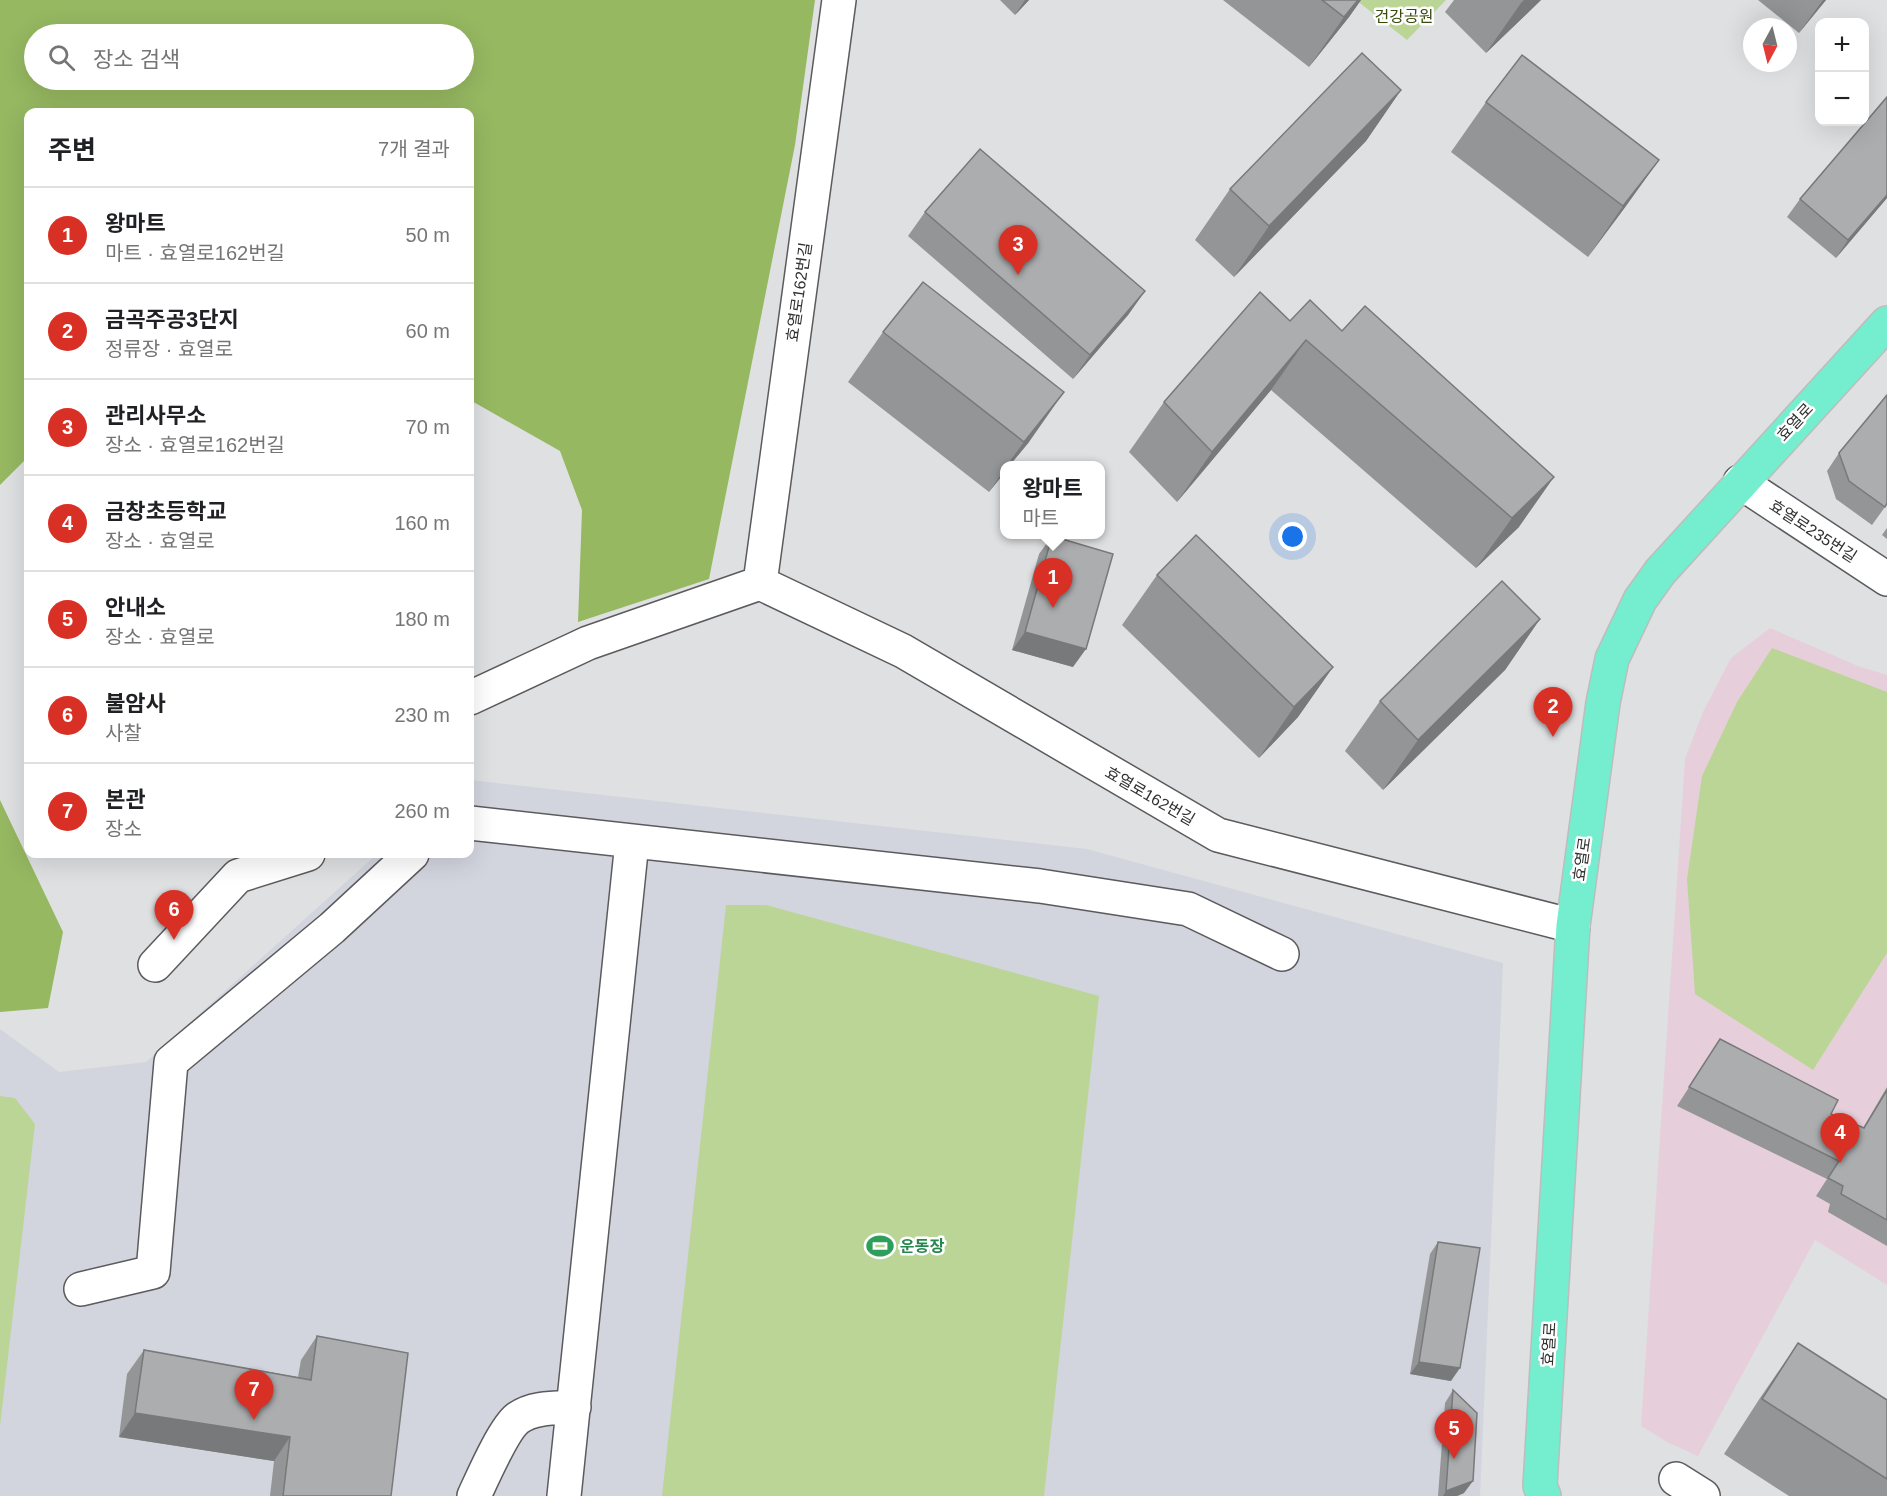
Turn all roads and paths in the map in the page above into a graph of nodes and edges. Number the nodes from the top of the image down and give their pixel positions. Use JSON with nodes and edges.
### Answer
{"nodes":[{"id":1,"x":839,"y":0,"type":"edge"},
{"id":2,"x":1887,"y":323,"type":"edge"},
{"id":3,"x":1740,"y":482,"type":"junction"},
{"id":4,"x":1887,"y":579,"type":"edge"},
{"id":5,"x":760,"y":583,"type":"junction"},
{"id":6,"x":474,"y":696,"type":"edge"},
{"id":7,"x":474,"y":823,"type":"edge"},
{"id":8,"x":632,"y":842,"type":"junction"},
{"id":9,"x":295,"y":858,"type":"edge"},
{"id":10,"x":408,"y":858,"type":"edge"},
{"id":11,"x":1573,"y":926,"type":"junction"},
{"id":12,"x":1282,"y":954,"type":"dead end"},
{"id":13,"x":155,"y":965,"type":"dead end"},
{"id":14,"x":81,"y":1289,"type":"dead end"},
{"id":15,"x":574,"y":1407,"type":"junction"},
{"id":16,"x":1676,"y":1479,"type":"dead end"},
{"id":17,"x":474,"y":1496,"type":"edge"},
{"id":18,"x":564,"y":1496,"type":"edge"},
{"id":19,"x":1544,"y":1496,"type":"edge"},
{"id":20,"x":1703,"y":1496,"type":"edge"}],
"edges":[{"from":1,"to":5,"type":"street","name":"효열로162번길"},
{"from":2,"to":3,"type":"main road","name":"효열로"},
{"from":3,"to":4,"type":"street","name":"효열로235번길"},
{"from":3,"to":11,"type":"main road","name":"효열로"},
{"from":5,"to":6,"type":"street"},
{"from":5,"to":11,"type":"street","name":"효열로162번길"},
{"from":7,"to":8,"type":"street"},
{"from":8,"to":12,"type":"street"},
{"from":8,"to":15,"type":"street"},
{"from":9,"to":13,"type":"street"},
{"from":10,"to":14,"type":"street"},
{"from":11,"to":19,"type":"main road","name":"효열로"},
{"from":15,"to":17,"type":"street"},
{"from":15,"to":18,"type":"street"},
{"from":16,"to":20,"type":"street"}]}
